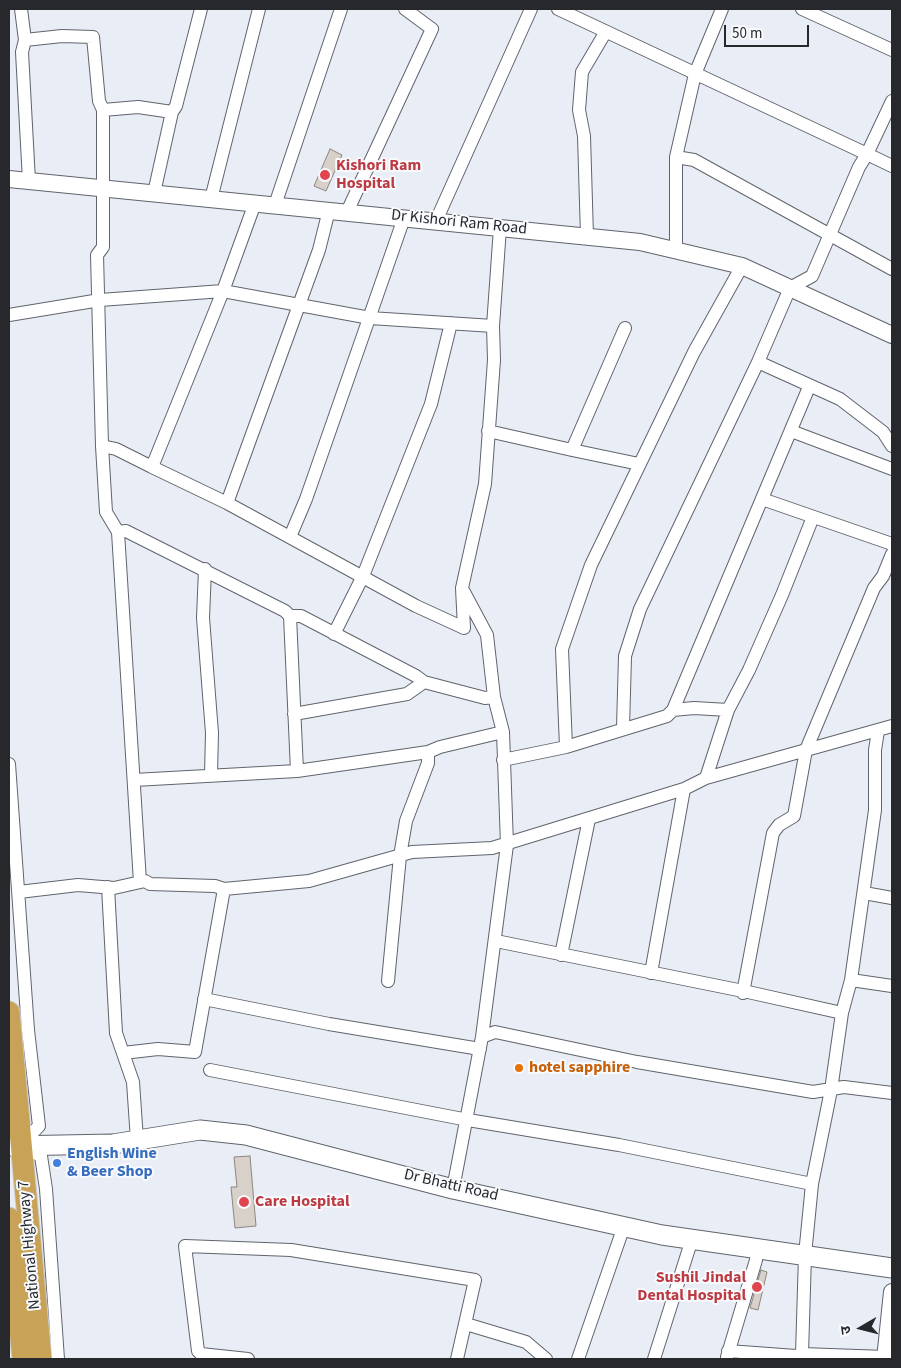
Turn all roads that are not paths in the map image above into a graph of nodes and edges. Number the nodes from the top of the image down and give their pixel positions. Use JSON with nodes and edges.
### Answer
{"nodes":[{"id":1,"x":20,"y":9,"type":"edge"},
{"id":2,"x":200,"y":9,"type":"edge"},
{"id":3,"x":258,"y":9,"type":"edge"},
{"id":4,"x":342,"y":9,"type":"edge"},
{"id":5,"x":405,"y":9,"type":"edge"},
{"id":6,"x":531,"y":9,"type":"edge"},
{"id":7,"x":558,"y":9,"type":"edge"},
{"id":8,"x":722,"y":9,"type":"edge"},
{"id":9,"x":802,"y":9,"type":"edge"},
{"id":10,"x":606,"y":33,"type":"junction"},
{"id":11,"x":24,"y":40,"type":"junction"},
{"id":12,"x":892,"y":50,"type":"edge"},
{"id":13,"x":695,"y":74,"type":"junction"},
{"id":14,"x":892,"y":101,"type":"edge"},
{"id":15,"x":103,"y":110,"type":"junction"},
{"id":16,"x":172,"y":112,"type":"junction"},
{"id":17,"x":867,"y":154,"type":"junction"},
{"id":18,"x":676,"y":157,"type":"junction"},
{"id":19,"x":892,"y":166,"type":"edge"},
{"id":20,"x":9,"y":179,"type":"edge"},
{"id":21,"x":30,"y":181,"type":"junction"},
{"id":22,"x":102,"y":188,"type":"junction"},
{"id":23,"x":154,"y":193,"type":"junction"},
{"id":24,"x":212,"y":199,"type":"junction"},
{"id":25,"x":255,"y":203,"type":"junction"},
{"id":26,"x":275,"y":205,"type":"junction"},
{"id":27,"x":329,"y":210,"type":"junction"},
{"id":28,"x":347,"y":212,"type":"junction"},
{"id":29,"x":404,"y":218,"type":"junction"},
{"id":30,"x":436,"y":221,"type":"junction"},
{"id":31,"x":500,"y":228,"type":"junction"},
{"id":32,"x":831,"y":235,"type":"junction"},
{"id":33,"x":587,"y":236,"type":"junction"},
{"id":34,"x":676,"y":250,"type":"junction"},
{"id":35,"x":742,"y":266,"type":"junction"},
{"id":36,"x":892,"y":269,"type":"edge"},
{"id":37,"x":790,"y":288,"type":"junction"},
{"id":38,"x":223,"y":290,"type":"junction"},
{"id":39,"x":100,"y":300,"type":"junction"},
{"id":40,"x":298,"y":304,"type":"junction"},
{"id":41,"x":9,"y":315,"type":"edge"},
{"id":42,"x":370,"y":318,"type":"junction"},
{"id":43,"x":451,"y":323,"type":"junction"},
{"id":44,"x":493,"y":326,"type":"junction"},
{"id":45,"x":625,"y":328,"type":"dead end"},
{"id":46,"x":892,"y":334,"type":"edge"},
{"id":47,"x":758,"y":362,"type":"junction"},
{"id":48,"x":809,"y":387,"type":"junction"},
{"id":49,"x":488,"y":431,"type":"junction"},
{"id":50,"x":791,"y":431,"type":"junction"},
{"id":51,"x":102,"y":446,"type":"junction"},
{"id":52,"x":892,"y":446,"type":"edge"},
{"id":53,"x":572,"y":450,"type":"junction"},
{"id":54,"x":639,"y":464,"type":"junction"},
{"id":55,"x":152,"y":467,"type":"junction"},
{"id":56,"x":892,"y":469,"type":"edge"},
{"id":57,"x":762,"y":500,"type":"junction"},
{"id":58,"x":227,"y":503,"type":"junction"},
{"id":59,"x":813,"y":517,"type":"junction"},
{"id":60,"x":118,"y":532,"type":"junction"},
{"id":61,"x":290,"y":537,"type":"junction"},
{"id":62,"x":892,"y":544,"type":"edge"},
{"id":63,"x":892,"y":554,"type":"edge"},
{"id":64,"x":205,"y":569,"type":"junction"},
{"id":65,"x":363,"y":576,"type":"junction"},
{"id":66,"x":462,"y":588,"type":"junction"},
{"id":67,"x":290,"y":616,"type":"junction"},
{"id":68,"x":334,"y":634,"type":"junction"},
{"id":69,"x":424,"y":682,"type":"junction"},
{"id":70,"x":494,"y":697,"type":"junction"},
{"id":71,"x":673,"y":710,"type":"junction"},
{"id":72,"x":728,"y":710,"type":"junction"},
{"id":73,"x":294,"y":714,"type":"junction"},
{"id":74,"x":892,"y":726,"type":"edge"},
{"id":75,"x":623,"y":728,"type":"junction"},
{"id":76,"x":878,"y":731,"type":"junction"},
{"id":77,"x":503,"y":732,"type":"junction"},
{"id":78,"x":566,"y":747,"type":"junction"},
{"id":79,"x":806,"y":750,"type":"junction"},
{"id":80,"x":428,"y":752,"type":"junction"},
{"id":81,"x":503,"y":760,"type":"junction"},
{"id":82,"x":9,"y":764,"type":"edge"},
{"id":83,"x":297,"y":771,"type":"junction"},
{"id":84,"x":211,"y":775,"type":"junction"},
{"id":85,"x":706,"y":778,"type":"junction"},
{"id":86,"x":134,"y":780,"type":"junction"},
{"id":87,"x":684,"y":790,"type":"junction"},
{"id":88,"x":589,"y":819,"type":"junction"},
{"id":89,"x":506,"y":845,"type":"junction"},
{"id":90,"x":400,"y":856,"type":"junction"},
{"id":91,"x":140,"y":882,"type":"junction"},
{"id":92,"x":108,"y":887,"type":"junction"},
{"id":93,"x":224,"y":889,"type":"junction"},
{"id":94,"x":19,"y":892,"type":"junction"},
{"id":95,"x":864,"y":893,"type":"junction"},
{"id":96,"x":892,"y":898,"type":"edge"},
{"id":97,"x":496,"y":941,"type":"junction"},
{"id":98,"x":561,"y":955,"type":"junction"},
{"id":99,"x":651,"y":974,"type":"junction"},
{"id":100,"x":851,"y":980,"type":"junction"},
{"id":101,"x":388,"y":981,"type":"dead end"},
{"id":102,"x":892,"y":986,"type":"edge"},
{"id":103,"x":743,"y":992,"type":"junction"},
{"id":104,"x":204,"y":999,"type":"junction"},
{"id":105,"x":9,"y":1012,"type":"edge"},
{"id":106,"x":842,"y":1013,"type":"junction"},
{"id":107,"x":481,"y":1043,"type":"junction"},
{"id":108,"x":123,"y":1053,"type":"junction"},
{"id":109,"x":210,"y":1070,"type":"dead end"},
{"id":110,"x":831,"y":1090,"type":"junction"},
{"id":111,"x":892,"y":1093,"type":"edge"},
{"id":112,"x":468,"y":1120,"type":"junction"},
{"id":113,"x":138,"y":1140,"type":"junction"},
{"id":114,"x":15,"y":1146,"type":"edge"},
{"id":115,"x":812,"y":1184,"type":"junction"},
{"id":116,"x":453,"y":1189,"type":"junction"},
{"id":117,"x":9,"y":1218,"type":"edge"},
{"id":118,"x":624,"y":1226,"type":"junction"},
{"id":119,"x":692,"y":1239,"type":"junction"},
{"id":120,"x":757,"y":1248,"type":"junction"},
{"id":121,"x":805,"y":1255,"type":"junction"},
{"id":122,"x":892,"y":1268,"type":"edge"},
{"id":123,"x":892,"y":1292,"type":"edge"},
{"id":124,"x":466,"y":1324,"type":"junction"},
{"id":125,"x":802,"y":1354,"type":"junction"},
{"id":126,"x":727,"y":1355,"type":"edge"},
{"id":127,"x":886,"y":1358,"type":"edge"},
{"id":128,"x":23,"y":1359,"type":"edge"},
{"id":129,"x":40,"y":1359,"type":"edge"},
{"id":130,"x":58,"y":1359,"type":"edge"},
{"id":131,"x":248,"y":1359,"type":"edge"},
{"id":132,"x":457,"y":1359,"type":"edge"},
{"id":133,"x":546,"y":1359,"type":"edge"},
{"id":134,"x":578,"y":1359,"type":"edge"},
{"id":135,"x":654,"y":1359,"type":"edge"}],
"edges":[{"from":1,"to":11,"type":"street"},
{"from":2,"to":16,"type":"street"},
{"from":3,"to":24,"type":"street"},
{"from":4,"to":26,"type":"street"},
{"from":5,"to":28,"type":"street"},
{"from":6,"to":30,"type":"street"},
{"from":7,"to":10,"type":"street"},
{"from":8,"to":13,"type":"street"},
{"from":9,"to":12,"type":"street"},
{"from":10,"to":13,"type":"street"},
{"from":10,"to":33,"type":"street"},
{"from":11,"to":15,"type":"street"},
{"from":11,"to":21,"type":"street"},
{"from":13,"to":17,"type":"street"},
{"from":13,"to":18,"type":"street"},
{"from":14,"to":17,"type":"street"},
{"from":15,"to":16,"type":"street"},
{"from":15,"to":22,"type":"street"},
{"from":16,"to":23,"type":"street"},
{"from":17,"to":19,"type":"street"},
{"from":17,"to":32,"type":"street"},
{"from":18,"to":32,"type":"street"},
{"from":18,"to":34,"type":"street"},
{"from":20,"to":21,"type":"street","name":"Dr Kishori Ram Road"},
{"from":21,"to":22,"type":"street","name":"Dr Kishori Ram Road"},
{"from":22,"to":23,"type":"street","name":"Dr Kishori Ram Road"},
{"from":22,"to":39,"type":"street"},
{"from":23,"to":24,"type":"street","name":"Dr Kishori Ram Road"},
{"from":24,"to":25,"type":"street","name":"Dr Kishori Ram Road"},
{"from":25,"to":26,"type":"street","name":"Dr Kishori Ram Road"},
{"from":25,"to":38,"type":"street"},
{"from":26,"to":27,"type":"street","name":"Dr Kishori Ram Road"},
{"from":27,"to":28,"type":"street","name":"Dr Kishori Ram Road"},
{"from":27,"to":40,"type":"street"},
{"from":28,"to":29,"type":"street","name":"Dr Kishori Ram Road"},
{"from":29,"to":30,"type":"street","name":"Dr Kishori Ram Road"},
{"from":29,"to":42,"type":"street"},
{"from":30,"to":31,"type":"street","name":"Dr Kishori Ram Road"},
{"from":31,"to":33,"type":"street","name":"Dr Kishori Ram Road"},
{"from":31,"to":44,"type":"street"},
{"from":32,"to":36,"type":"street"},
{"from":32,"to":37,"type":"street"},
{"from":33,"to":34,"type":"street","name":"Dr Kishori Ram Road"},
{"from":34,"to":35,"type":"street","name":"Dr Kishori Ram Road"},
{"from":35,"to":37,"type":"street","name":"Dr Kishori Ram Road"},
{"from":35,"to":54,"type":"street"},
{"from":37,"to":46,"type":"street","name":"Dr Kishori Ram Road"},
{"from":37,"to":47,"type":"street"},
{"from":38,"to":39,"type":"street"},
{"from":38,"to":40,"type":"street"},
{"from":38,"to":55,"type":"street"},
{"from":39,"to":41,"type":"street"},
{"from":39,"to":51,"type":"street"},
{"from":40,"to":42,"type":"street"},
{"from":40,"to":58,"type":"street"},
{"from":42,"to":43,"type":"street"},
{"from":42,"to":61,"type":"street"},
{"from":43,"to":44,"type":"street"},
{"from":43,"to":65,"type":"street"},
{"from":44,"to":49,"type":"street"},
{"from":45,"to":53,"type":"street"},
{"from":47,"to":48,"type":"street"},
{"from":47,"to":75,"type":"street"},
{"from":48,"to":50,"type":"street"},
{"from":48,"to":52,"type":"street"},
{"from":49,"to":53,"type":"street"},
{"from":49,"to":66,"type":"street"},
{"from":50,"to":56,"type":"street"},
{"from":50,"to":57,"type":"street"},
{"from":51,"to":55,"type":"street"},
{"from":51,"to":60,"type":"street"},
{"from":53,"to":54,"type":"street"},
{"from":54,"to":78,"type":"street"},
{"from":55,"to":58,"type":"street"},
{"from":57,"to":59,"type":"street"},
{"from":57,"to":71,"type":"street"},
{"from":58,"to":61,"type":"street"},
{"from":59,"to":62,"type":"street"},
{"from":59,"to":72,"type":"street"},
{"from":60,"to":64,"type":"street"},
{"from":60,"to":86,"type":"street"},
{"from":61,"to":65,"type":"street"},
{"from":63,"to":79,"type":"street"},
{"from":64,"to":67,"type":"street"},
{"from":64,"to":84,"type":"street"},
{"from":65,"to":66,"type":"street"},
{"from":65,"to":68,"type":"street"},
{"from":66,"to":70,"type":"street"},
{"from":67,"to":68,"type":"street"},
{"from":67,"to":73,"type":"street"},
{"from":68,"to":69,"type":"street"},
{"from":69,"to":70,"type":"street"},
{"from":69,"to":73,"type":"street"},
{"from":70,"to":77,"type":"street"},
{"from":71,"to":72,"type":"street"},
{"from":71,"to":75,"type":"street"},
{"from":72,"to":85,"type":"street"},
{"from":73,"to":83,"type":"street"},
{"from":74,"to":76,"type":"street"},
{"from":75,"to":78,"type":"street"},
{"from":76,"to":79,"type":"street"},
{"from":76,"to":95,"type":"street"},
{"from":77,"to":80,"type":"street"},
{"from":77,"to":81,"type":"street"},
{"from":78,"to":81,"type":"street"},
{"from":79,"to":85,"type":"street"},
{"from":79,"to":103,"type":"street"},
{"from":80,"to":83,"type":"street"},
{"from":80,"to":90,"type":"street"},
{"from":81,"to":89,"type":"street"},
{"from":82,"to":94,"type":"street"},
{"from":83,"to":84,"type":"street"},
{"from":84,"to":86,"type":"street"},
{"from":85,"to":87,"type":"street"},
{"from":86,"to":91,"type":"street"},
{"from":87,"to":88,"type":"street"},
{"from":87,"to":99,"type":"street"},
{"from":88,"to":89,"type":"street"},
{"from":88,"to":98,"type":"street"},
{"from":89,"to":90,"type":"street"},
{"from":89,"to":97,"type":"street"},
{"from":90,"to":93,"type":"street"},
{"from":90,"to":101,"type":"street"},
{"from":91,"to":92,"type":"street"},
{"from":91,"to":93,"type":"street"},
{"from":92,"to":94,"type":"street"},
{"from":92,"to":108,"type":"street"},
{"from":93,"to":104,"type":"street"},
{"from":94,"to":114,"type":"street"},
{"from":95,"to":96,"type":"street"},
{"from":95,"to":100,"type":"street"},
{"from":97,"to":98,"type":"street"},
{"from":97,"to":107,"type":"street"},
{"from":98,"to":99,"type":"street"},
{"from":99,"to":103,"type":"street"},
{"from":100,"to":102,"type":"street"},
{"from":100,"to":106,"type":"street"},
{"from":103,"to":106,"type":"street"},
{"from":104,"to":107,"type":"street"},
{"from":104,"to":108,"type":"street"},
{"from":105,"to":114,"type":"highway","name":"National Highway 7"},
{"from":106,"to":110,"type":"street"},
{"from":107,"to":110,"type":"street"},
{"from":107,"to":112,"type":"street"},
{"from":108,"to":113,"type":"street"},
{"from":109,"to":112,"type":"street"},
{"from":110,"to":111,"type":"street"},
{"from":110,"to":115,"type":"street"},
{"from":112,"to":115,"type":"street"},
{"from":112,"to":116,"type":"street"},
{"from":113,"to":114,"type":"main road","name":"Dr Bhatti Road"},
{"from":113,"to":116,"type":"main road","name":"Dr Bhatti Road"},
{"from":114,"to":129,"type":"highway","name":"National Highway 7"},
{"from":114,"to":130,"type":"street"},
{"from":115,"to":121,"type":"street"},
{"from":116,"to":118,"type":"main road","name":"Dr Bhatti Road"},
{"from":117,"to":128,"type":"highway"},
{"from":118,"to":119,"type":"main road","name":"Dr Bhatti Road"},
{"from":118,"to":134,"type":"street"},
{"from":119,"to":120,"type":"main road","name":"Dr Bhatti Road"},
{"from":119,"to":135,"type":"street"},
{"from":120,"to":121,"type":"main road","name":"Dr Bhatti Road"},
{"from":120,"to":126,"type":"street"},
{"from":121,"to":122,"type":"main road","name":"Dr Bhatti Road"},
{"from":121,"to":125,"type":"street"},
{"from":123,"to":127,"type":"street"},
{"from":124,"to":131,"type":"street"},
{"from":124,"to":132,"type":"street"},
{"from":124,"to":133,"type":"street"},
{"from":125,"to":126,"type":"street"},
{"from":125,"to":127,"type":"street"}]}
